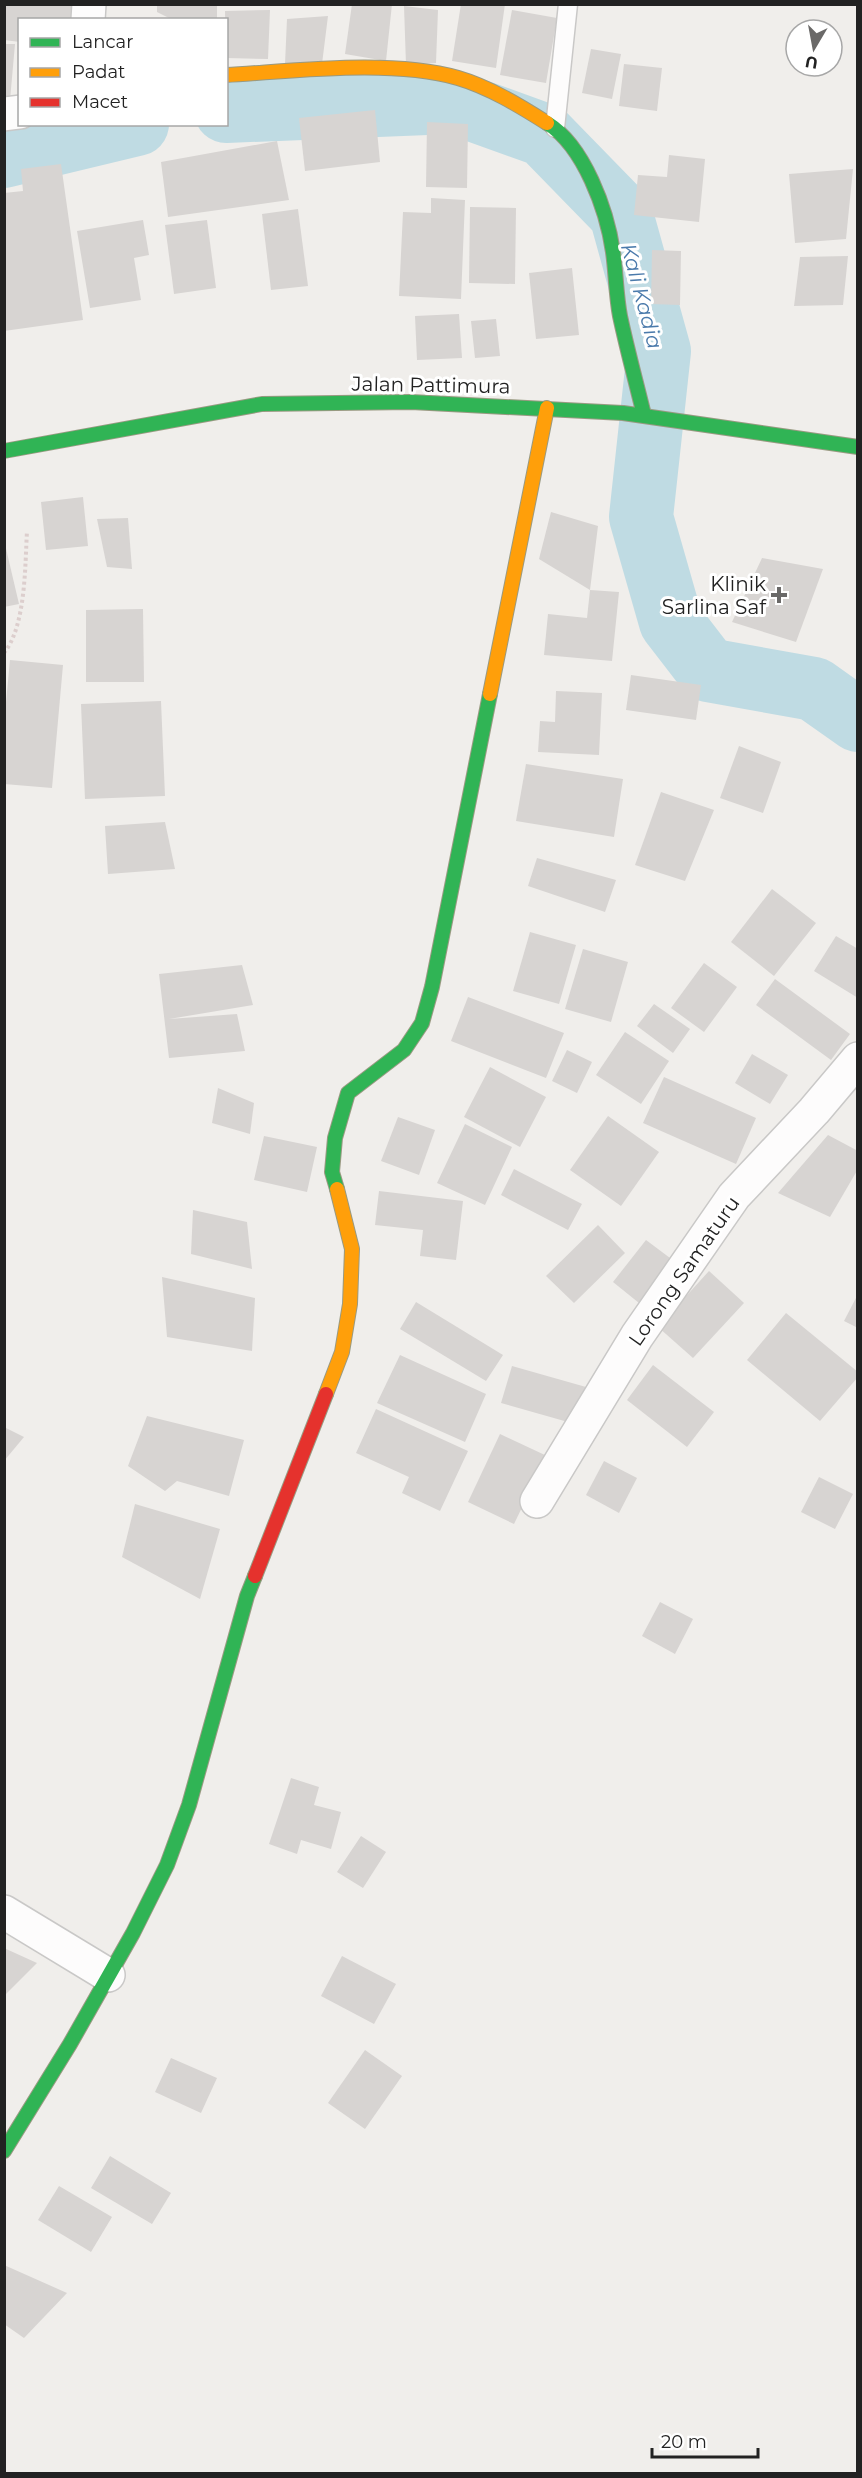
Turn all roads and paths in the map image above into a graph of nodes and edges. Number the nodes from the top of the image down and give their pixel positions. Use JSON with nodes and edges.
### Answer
{"nodes":[{"id":1,"x":568,"y":4,"type":"edge"},
{"id":2,"x":228,"y":75,"type":"edge"},
{"id":3,"x":555,"y":128,"type":"junction"},
{"id":4,"x":547,"y":408,"type":"junction"},
{"id":5,"x":646,"y":415,"type":"junction"},
{"id":6,"x":857,"y":442,"type":"edge"},
{"id":7,"x":4,"y":452,"type":"edge"},
{"id":8,"x":27,"y":531,"type":"dead end"},
{"id":9,"x":4,"y":653,"type":"edge"},
{"id":10,"x":858,"y":1059,"type":"edge"},
{"id":11,"x":537,"y":1501,"type":"dead end"},
{"id":12,"x":4,"y":1912,"type":"edge"},
{"id":13,"x":108,"y":1975,"type":"junction"},
{"id":14,"x":4,"y":2151,"type":"edge"}],
"edges":[{"from":1,"to":3,"type":"lane"},
{"from":2,"to":3,"type":"main road"},
{"from":3,"to":5,"type":"main road"},
{"from":4,"to":5,"type":"main road","name":"Jalan Pattimura"},
{"from":4,"to":7,"type":"main road","name":"Jalan Pattimura"},
{"from":4,"to":13,"type":"main road"},
{"from":5,"to":6,"type":"main road","name":"Jalan Pattimura"},
{"from":8,"to":9,"type":"path"},
{"from":10,"to":11,"type":"street","name":"Lorong Samaturu"},
{"from":12,"to":13,"type":"street"},
{"from":13,"to":14,"type":"main road"}]}
